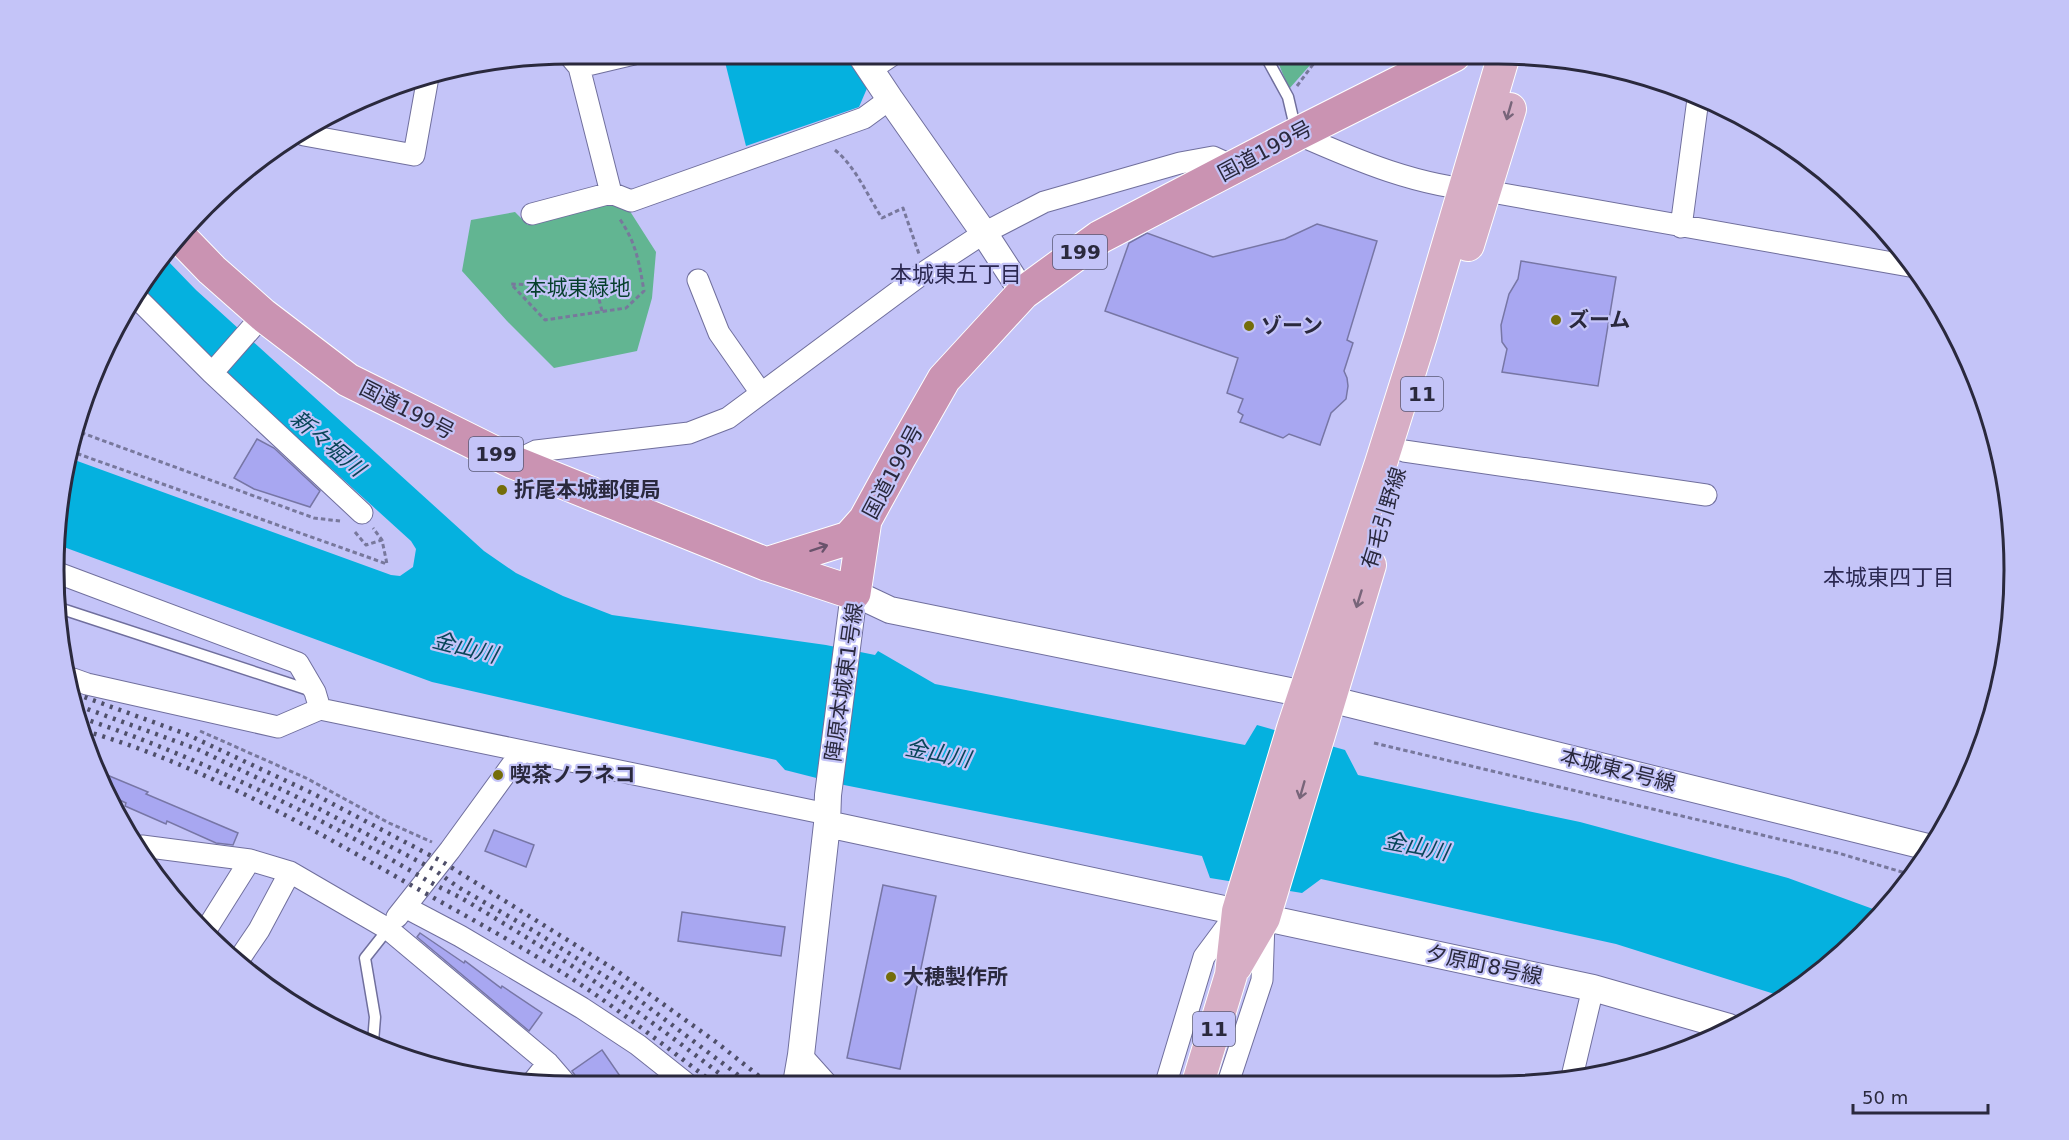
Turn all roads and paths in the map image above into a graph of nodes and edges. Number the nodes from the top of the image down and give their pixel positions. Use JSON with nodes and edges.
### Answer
{"nodes":[{"id":1,"x":575,"y":64,"type":"edge"},
{"id":2,"x":866,"y":64,"type":"edge"},
{"id":3,"x":1270,"y":64,"type":"edge"},
{"id":4,"x":1313,"y":64,"type":"edge"},
{"id":5,"x":1436,"y":64,"type":"edge"},
{"id":6,"x":1502,"y":64,"type":"edge"},
{"id":7,"x":1521,"y":65,"type":"edge"},
{"id":8,"x":426,"y":86,"type":"edge"},
{"id":9,"x":1288,"y":97,"type":"junction"},
{"id":10,"x":890,"y":99,"type":"junction"},
{"id":11,"x":1697,"y":105,"type":"edge"},
{"id":12,"x":1297,"y":134,"type":"junction"},
{"id":13,"x":818,"y":135,"type":"junction"},
{"id":14,"x":310,"y":136,"type":"edge"},
{"id":15,"x":1235,"y":167,"type":"junction"},
{"id":16,"x":1474,"y":191,"type":"junction"},
{"id":17,"x":616,"y":195,"type":"junction"},
{"id":18,"x":532,"y":214,"type":"dead end"},
{"id":19,"x":1682,"y":227,"type":"junction"},
{"id":20,"x":984,"y":232,"type":"junction"},
{"id":21,"x":185,"y":242,"type":"edge"},
{"id":22,"x":922,"y":261,"type":"dead end"},
{"id":23,"x":1902,"y":265,"type":"edge"},
{"id":24,"x":698,"y":280,"type":"dead end"},
{"id":25,"x":1023,"y":293,"type":"junction"},
{"id":26,"x":141,"y":302,"type":"edge"},
{"id":27,"x":602,"y":311,"type":"junction"},
{"id":28,"x":256,"y":324,"type":"junction"},
{"id":29,"x":212,"y":373,"type":"junction"},
{"id":30,"x":761,"y":393,"type":"junction"},
{"id":31,"x":84,"y":434,"type":"edge"},
{"id":32,"x":1404,"y":451,"type":"junction"},
{"id":33,"x":78,"y":454,"type":"edge"},
{"id":34,"x":513,"y":462,"type":"junction"},
{"id":35,"x":1706,"y":495,"type":"dead end"},
{"id":36,"x":354,"y":517,"type":"junction"},
{"id":37,"x":866,"y":520,"type":"junction"},
{"id":38,"x":382,"y":540,"type":"junction"},
{"id":39,"x":766,"y":564,"type":"junction"},
{"id":40,"x":64,"y":575,"type":"edge"},
{"id":41,"x":854,"y":593,"type":"junction"},
{"id":42,"x":67,"y":611,"type":"edge"},
{"id":43,"x":77,"y":681,"type":"edge"},
{"id":44,"x":1317,"y":696,"type":"junction"},
{"id":45,"x":318,"y":700,"type":"junction"},
{"id":46,"x":199,"y":730,"type":"dead end"},
{"id":47,"x":1374,"y":743,"type":"dead end"},
{"id":48,"x":522,"y":751,"type":"junction"},
{"id":49,"x":827,"y":811,"type":"junction"},
{"id":50,"x":1922,"y":846,"type":"edge"},
{"id":51,"x":148,"y":847,"type":"edge"},
{"id":52,"x":450,"y":850,"type":"junction"},
{"id":53,"x":250,"y":860,"type":"junction"},
{"id":54,"x":290,"y":872,"type":"junction"},
{"id":55,"x":1904,"y":873,"type":"edge"},
{"id":56,"x":1254,"y":906,"type":"junction"},
{"id":57,"x":405,"y":907,"type":"junction"},
{"id":58,"x":210,"y":924,"type":"edge"},
{"id":59,"x":388,"y":929,"type":"junction"},
{"id":60,"x":242,"y":955,"type":"edge"},
{"id":61,"x":1593,"y":988,"type":"junction"},
{"id":62,"x":1720,"y":1024,"type":"edge"},
{"id":63,"x":374,"y":1035,"type":"edge"},
{"id":64,"x":801,"y":1055,"type":"junction"},
{"id":65,"x":548,"y":1063,"type":"junction"},
{"id":66,"x":1573,"y":1070,"type":"edge"},
{"id":67,"x":539,"y":1074,"type":"edge"},
{"id":68,"x":559,"y":1075,"type":"edge"},
{"id":69,"x":677,"y":1076,"type":"edge"},
{"id":70,"x":797,"y":1076,"type":"edge"},
{"id":71,"x":820,"y":1076,"type":"edge"},
{"id":72,"x":1168,"y":1076,"type":"edge"},
{"id":73,"x":1200,"y":1076,"type":"edge"},
{"id":74,"x":1230,"y":1076,"type":"edge"}],
"edges":[{"from":1,"to":17,"type":"street"},
{"from":2,"to":10,"type":"street"},
{"from":3,"to":9,"type":"lane"},
{"from":4,"to":9,"type":"path"},
{"from":5,"to":12,"type":"highway","name":"国道199号","number":"199"},
{"from":6,"to":16,"type":"main road","name":"有毛引野線","number":"11"},
{"from":7,"to":16,"type":"main road","name":"有毛引野線","number":"11","one_way":true},
{"from":8,"to":14,"type":"street"},
{"from":9,"to":12,"type":"lane"},
{"from":10,"to":13,"type":"street"},
{"from":10,"to":20,"type":"street"},
{"from":11,"to":19,"type":"street"},
{"from":12,"to":15,"type":"highway","name":"国道199号","number":"199"},
{"from":12,"to":16,"type":"street"},
{"from":13,"to":17,"type":"street"},
{"from":13,"to":22,"type":"path"},
{"from":15,"to":20,"type":"street"},
{"from":15,"to":25,"type":"highway","name":"国道199号","number":"199"},
{"from":16,"to":19,"type":"street"},
{"from":16,"to":32,"type":"main road","name":"有毛引野線","number":"11"},
{"from":16,"to":44,"type":"main road","name":"有毛引野線","number":"11"},
{"from":17,"to":18,"type":"street"},
{"from":17,"to":27,"type":"path"},
{"from":19,"to":23,"type":"street"},
{"from":20,"to":25,"type":"street"},
{"from":20,"to":30,"type":"street"},
{"from":21,"to":28,"type":"highway","name":"国道199号","number":"199"},
{"from":24,"to":30,"type":"street"},
{"from":25,"to":37,"type":"highway","name":"国道199号","number":"199"},
{"from":26,"to":29,"type":"street"},
{"from":27,"to":27,"type":"path"},
{"from":28,"to":29,"type":"street"},
{"from":28,"to":34,"type":"highway","name":"国道199号","number":"199"},
{"from":29,"to":36,"type":"street"},
{"from":30,"to":34,"type":"street"},
{"from":31,"to":36,"type":"path"},
{"from":32,"to":35,"type":"street"},
{"from":32,"to":44,"type":"main road","name":"有毛引野線","number":"11","one_way":true},
{"from":33,"to":38,"type":"path"},
{"from":34,"to":39,"type":"highway","name":"国道199号","number":"199"},
{"from":36,"to":38,"type":"path"},
{"from":36,"to":38,"type":"path"},
{"from":39,"to":37,"type":"highway","number":"199","one_way":true},
{"from":37,"to":41,"type":"highway","name":"国道199号","number":"199"},
{"from":39,"to":41,"type":"highway","name":"国道199号","number":"199"},
{"from":40,"to":45,"type":"street"},
{"from":41,"to":44,"type":"street","name":"陣原本城東1号線"},
{"from":41,"to":49,"type":"street","name":"陣原本城東1号線"},
{"from":42,"to":45,"type":"lane"},
{"from":43,"to":45,"type":"street"},
{"from":44,"to":50,"type":"street","name":"本城東2号線"},
{"from":44,"to":56,"type":"main road","name":"有毛引野線","number":"11"},
{"from":45,"to":48,"type":"street"},
{"from":46,"to":52,"type":"path"},
{"from":47,"to":55,"type":"path"},
{"from":48,"to":49,"type":"street"},
{"from":48,"to":52,"type":"street"},
{"from":49,"to":56,"type":"street","name":"夕原町8号線"},
{"from":49,"to":64,"type":"street","name":"陣原本城東1号線"},
{"from":51,"to":53,"type":"street"},
{"from":52,"to":57,"type":"street"},
{"from":53,"to":54,"type":"street"},
{"from":53,"to":58,"type":"street"},
{"from":54,"to":59,"type":"street"},
{"from":54,"to":60,"type":"street"},
{"from":56,"to":61,"type":"street","name":"夕原町8号線"},
{"from":56,"to":72,"type":"street"},
{"from":56,"to":73,"type":"main road","name":"有毛引野線","number":"11"},
{"from":56,"to":74,"type":"street"},
{"from":57,"to":59,"type":"street"},
{"from":57,"to":69,"type":"street"},
{"from":59,"to":63,"type":"lane"},
{"from":59,"to":65,"type":"street"},
{"from":61,"to":62,"type":"street","name":"夕原町8号線"},
{"from":61,"to":66,"type":"street"},
{"from":64,"to":70,"type":"street","name":"陣原本城東1号線"},
{"from":64,"to":71,"type":"street"},
{"from":65,"to":67,"type":"street"},
{"from":65,"to":68,"type":"street"}]}
